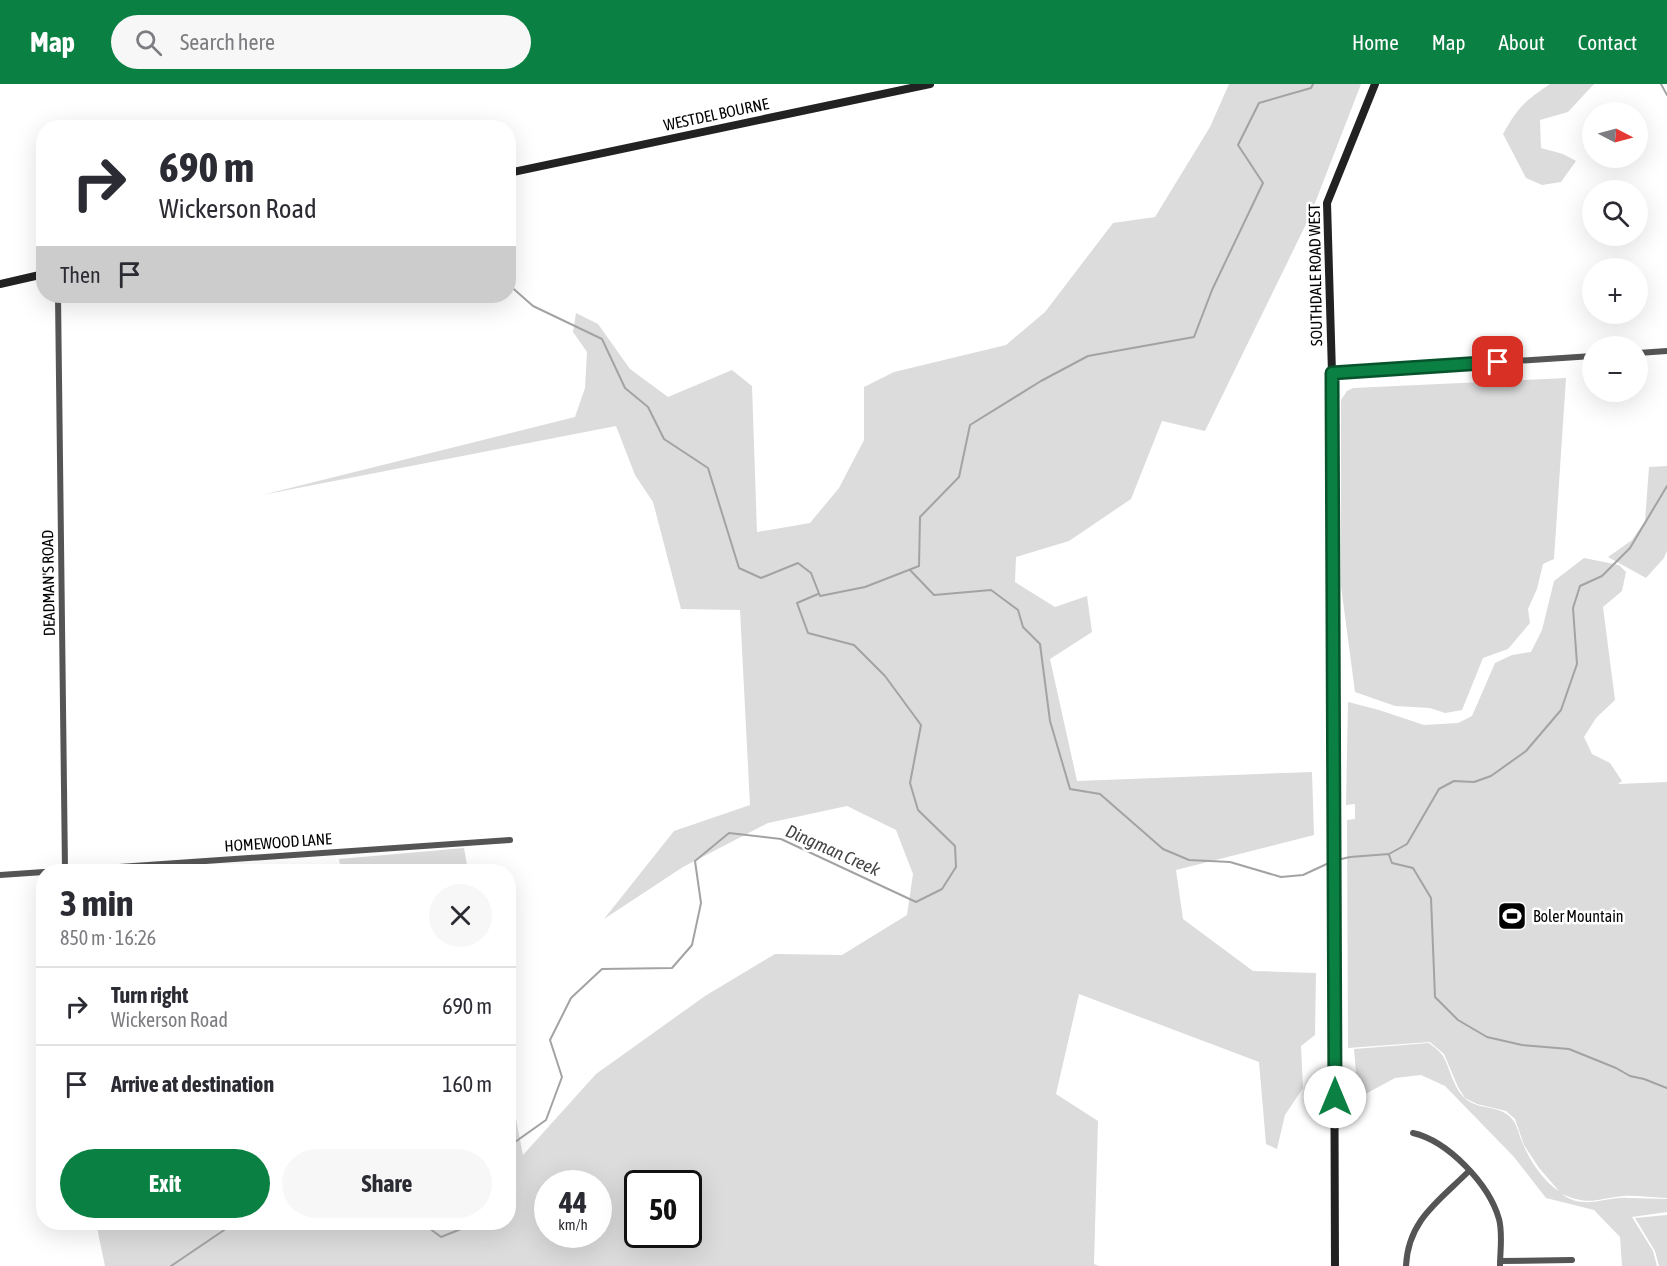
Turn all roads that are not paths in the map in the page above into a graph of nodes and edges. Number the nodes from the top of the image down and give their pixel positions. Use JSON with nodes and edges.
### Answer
{"nodes":[{"id":1,"x":930,"y":84,"type":"edge"},
{"id":2,"x":1375,"y":84,"type":"edge"},
{"id":3,"x":516,"y":171,"type":"edge"},
{"id":4,"x":36,"y":276,"type":"edge"},
{"id":5,"x":0,"y":284,"type":"edge"},
{"id":6,"x":58,"y":303,"type":"edge"},
{"id":7,"x":1667,"y":351,"type":"edge"},
{"id":8,"x":1648,"y":352,"type":"edge"},
{"id":9,"x":1582,"y":357,"type":"edge"},
{"id":10,"x":1332,"y":373,"type":"junction"},
{"id":11,"x":510,"y":840,"type":"dead end"},
{"id":12,"x":65,"y":864,"type":"edge"},
{"id":13,"x":154,"y":864,"type":"edge"},
{"id":14,"x":36,"y":873,"type":"edge"},
{"id":15,"x":0,"y":875,"type":"edge"},
{"id":16,"x":1413,"y":1133,"type":"dead end"},
{"id":17,"x":1469,"y":1171,"type":"junction"},
{"id":18,"x":1572,"y":1260,"type":"dead end"},
{"id":19,"x":1500,"y":1263,"type":"edge"},
{"id":20,"x":1335,"y":1266,"type":"edge"},
{"id":21,"x":1406,"y":1266,"type":"edge"}],
"edges":[{"from":1,"to":3,"type":"main road","name":"WESTDEL BOURNE"},
{"from":2,"to":10,"type":"main road","name":"SOUTHDALE ROAD WEST"},
{"from":4,"to":5,"type":"main road"},
{"from":6,"to":12,"type":"street","name":"DEADMAN'S ROAD"},
{"from":7,"to":8,"type":"street"},
{"from":9,"to":10,"type":"street"},
{"from":10,"to":20,"type":"main road","name":"SOUTHDALE ROAD WEST"},
{"from":11,"to":13,"type":"street","name":"HOMEWOOD LANE"},
{"from":14,"to":15,"type":"street","name":"HOMEWOOD LANE"},
{"from":16,"to":17,"type":"street"},
{"from":17,"to":19,"type":"street"},
{"from":17,"to":21,"type":"street"},
{"from":18,"to":19,"type":"street"}]}
